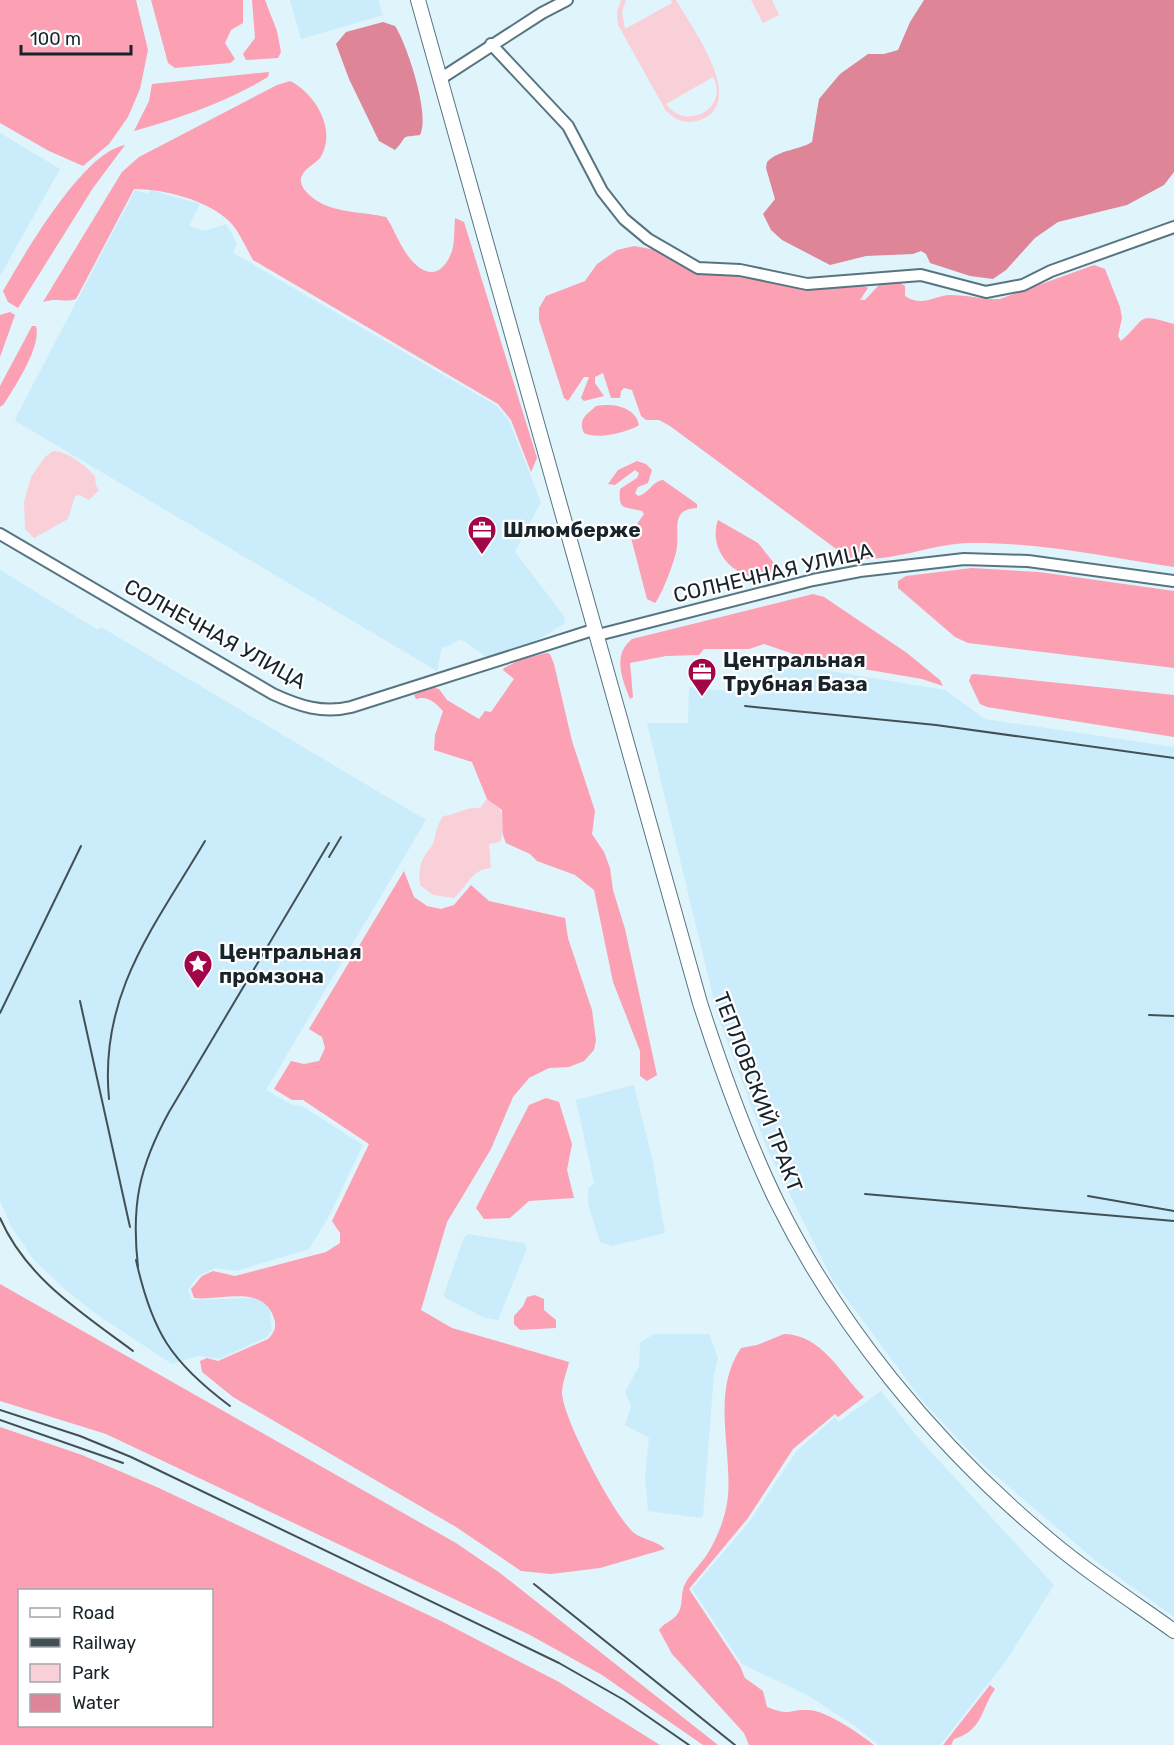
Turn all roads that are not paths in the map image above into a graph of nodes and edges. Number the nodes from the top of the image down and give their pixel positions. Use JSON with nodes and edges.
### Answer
{"nodes":[{"id":1,"x":418,"y":0,"type":"edge"},
{"id":2,"x":567,"y":0,"type":"edge"},
{"id":3,"x":491,"y":44,"type":"junction"},
{"id":4,"x":440,"y":79,"type":"junction"},
{"id":5,"x":1174,"y":227,"type":"edge"},
{"id":6,"x":0,"y":534,"type":"edge"},
{"id":7,"x":1174,"y":581,"type":"edge"},
{"id":8,"x":597,"y":632,"type":"junction"},
{"id":9,"x":1174,"y":1631,"type":"edge"}],
"edges":[{"from":1,"to":4,"type":"main road","name":"ТЕПЛОВСКИЙ ТРАКТ"},
{"from":2,"to":3,"type":"street"},
{"from":3,"to":4,"type":"street"},
{"from":3,"to":5,"type":"street"},
{"from":4,"to":8,"type":"main road","name":"ТЕПЛОВСКИЙ ТРАКТ"},
{"from":6,"to":8,"type":"street","name":"СОЛНЕЧНАЯ УЛИЦА"},
{"from":7,"to":8,"type":"street","name":"СОЛНЕЧНАЯ УЛИЦА"},
{"from":8,"to":9,"type":"main road","name":"ТЕПЛОВСКИЙ ТРАКТ"}]}
